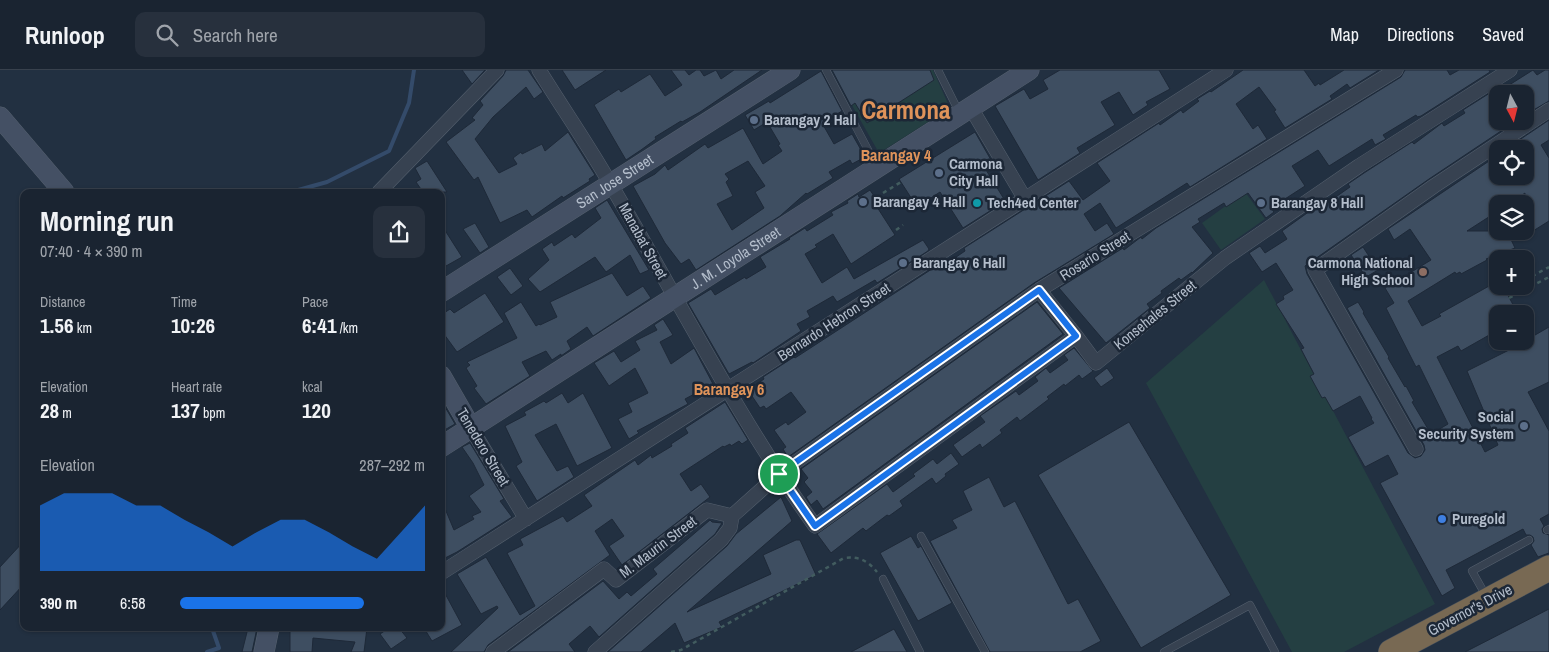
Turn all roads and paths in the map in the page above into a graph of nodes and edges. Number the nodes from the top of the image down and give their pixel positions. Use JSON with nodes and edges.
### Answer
{"nodes":[{"id":1,"x":497,"y":70,"type":"edge"},
{"id":2,"x":539,"y":70,"type":"edge"},
{"id":3,"x":790,"y":70,"type":"edge"},
{"id":4,"x":826,"y":70,"type":"edge"},
{"id":5,"x":938,"y":70,"type":"edge"},
{"id":6,"x":1029,"y":70,"type":"edge"},
{"id":7,"x":1226,"y":70,"type":"edge"},
{"id":8,"x":1396,"y":70,"type":"edge"},
{"id":9,"x":1510,"y":70,"type":"edge"},
{"id":10,"x":1549,"y":110,"type":"edge"},
{"id":11,"x":965,"y":111,"type":"junction"},
{"id":12,"x":0,"y":117,"type":"edge"},
{"id":13,"x":877,"y":167,"type":"junction"},
{"id":14,"x":901,"y":182,"type":"dead end"},
{"id":15,"x":611,"y":184,"type":"junction"},
{"id":16,"x":61,"y":189,"type":"edge"},
{"id":17,"x":382,"y":189,"type":"edge"},
{"id":18,"x":884,"y":193,"type":"dead end"},
{"id":19,"x":1025,"y":199,"type":"junction"},
{"id":20,"x":903,"y":225,"type":"dead end"},
{"id":21,"x":896,"y":230,"type":"dead end"},
{"id":22,"x":1549,"y":267,"type":"edge"},
{"id":23,"x":1534,"y":275,"type":"edge"},
{"id":24,"x":1549,"y":277,"type":"edge"},
{"id":25,"x":445,"y":289,"type":"edge"},
{"id":26,"x":1039,"y":290,"type":"junction"},
{"id":27,"x":675,"y":298,"type":"junction"},
{"id":28,"x":1509,"y":298,"type":"dead end"},
{"id":29,"x":1076,"y":336,"type":"junction"},
{"id":30,"x":445,"y":383,"type":"edge"},
{"id":31,"x":729,"y":389,"type":"junction"},
{"id":32,"x":471,"y":428,"type":"junction"},
{"id":33,"x":445,"y":444,"type":"edge"},
{"id":34,"x":1416,"y":449,"type":"dead end"},
{"id":35,"x":779,"y":474,"type":"junction"},
{"id":36,"x":732,"y":516,"type":"junction"},
{"id":37,"x":526,"y":518,"type":"junction"},
{"id":38,"x":921,"y":536,"type":"dead end"},
{"id":39,"x":1529,"y":540,"type":"dead end"},
{"id":40,"x":1549,"y":568,"type":"edge"},
{"id":41,"x":445,"y":570,"type":"edge"},
{"id":42,"x":883,"y":580,"type":"joint"},
{"id":43,"x":1488,"y":600,"type":"junction"},
{"id":44,"x":268,"y":631,"type":"edge"},
{"id":45,"x":264,"y":652,"type":"edge"},
{"id":46,"x":494,"y":652,"type":"edge"},
{"id":47,"x":596,"y":652,"type":"edge"},
{"id":48,"x":671,"y":652,"type":"edge"},
{"id":49,"x":920,"y":652,"type":"edge"},
{"id":50,"x":985,"y":652,"type":"edge"},
{"id":51,"x":1164,"y":652,"type":"edge"},
{"id":52,"x":1276,"y":652,"type":"edge"},
{"id":53,"x":1391,"y":652,"type":"edge"}],
"edges":[{"from":1,"to":17,"type":"street"},
{"from":2,"to":15,"type":"street","name":"Manabat Street"},
{"from":3,"to":15,"type":"main road","name":"San Jose Street"},
{"from":4,"to":13,"type":"lane"},
{"from":5,"to":11,"type":"lane"},
{"from":6,"to":11,"type":"main road","name":"J. M. Loyola Street"},
{"from":7,"to":19,"type":"street","name":"Bernardo Hebron Street"},
{"from":8,"to":26,"type":"street","name":"Rosario Street"},
{"from":9,"to":29,"type":"street","name":"Konsehales Street"},
{"from":10,"to":34,"type":"street"},
{"from":11,"to":13,"type":"main road","name":"J. M. Loyola Street"},
{"from":11,"to":19,"type":"street"},
{"from":12,"to":16,"type":"main road"},
{"from":13,"to":27,"type":"main road","name":"J. M. Loyola Street"},
{"from":14,"to":18,"type":"path"},
{"from":15,"to":25,"type":"main road","name":"San Jose Street"},
{"from":15,"to":27,"type":"street","name":"Manabat Street"},
{"from":19,"to":31,"type":"street","name":"Bernardo Hebron Street"},
{"from":20,"to":21,"type":"path"},
{"from":22,"to":23,"type":"path"},
{"from":24,"to":28,"type":"path"},
{"from":26,"to":29,"type":"street"},
{"from":26,"to":35,"type":"street","name":"Rosario Street"},
{"from":27,"to":31,"type":"street","name":"Manabat Street"},
{"from":27,"to":32,"type":"main road","name":"J. M. Loyola Street"},
{"from":29,"to":35,"type":"street","name":"Manabat Street"},
{"from":30,"to":32,"type":"main road","name":"Tenedero Street"},
{"from":31,"to":35,"type":"street","name":"Manabat Street"},
{"from":31,"to":37,"type":"street","name":"Bernardo Hebron Street"},
{"from":32,"to":33,"type":"main road","name":"J. M. Loyola Street"},
{"from":32,"to":37,"type":"street","name":"Tenedero Street"},
{"from":35,"to":36,"type":"street","name":"Rosario Street"},
{"from":36,"to":46,"type":"street","name":"M. Maurin Street"},
{"from":36,"to":47,"type":"street"},
{"from":37,"to":41,"type":"street","name":"Bernardo Hebron Street"},
{"from":38,"to":50,"type":"lane"},
{"from":39,"to":43,"type":"lane"},
{"from":40,"to":43,"type":"highway","name":"Governor's Drive"},
{"from":42,"to":48,"type":"path"},
{"from":42,"to":49,"type":"lane"},
{"from":43,"to":53,"type":"highway","name":"Governor's Drive"},
{"from":44,"to":45,"type":"main road"},
{"from":51,"to":52,"type":"lane"}]}
